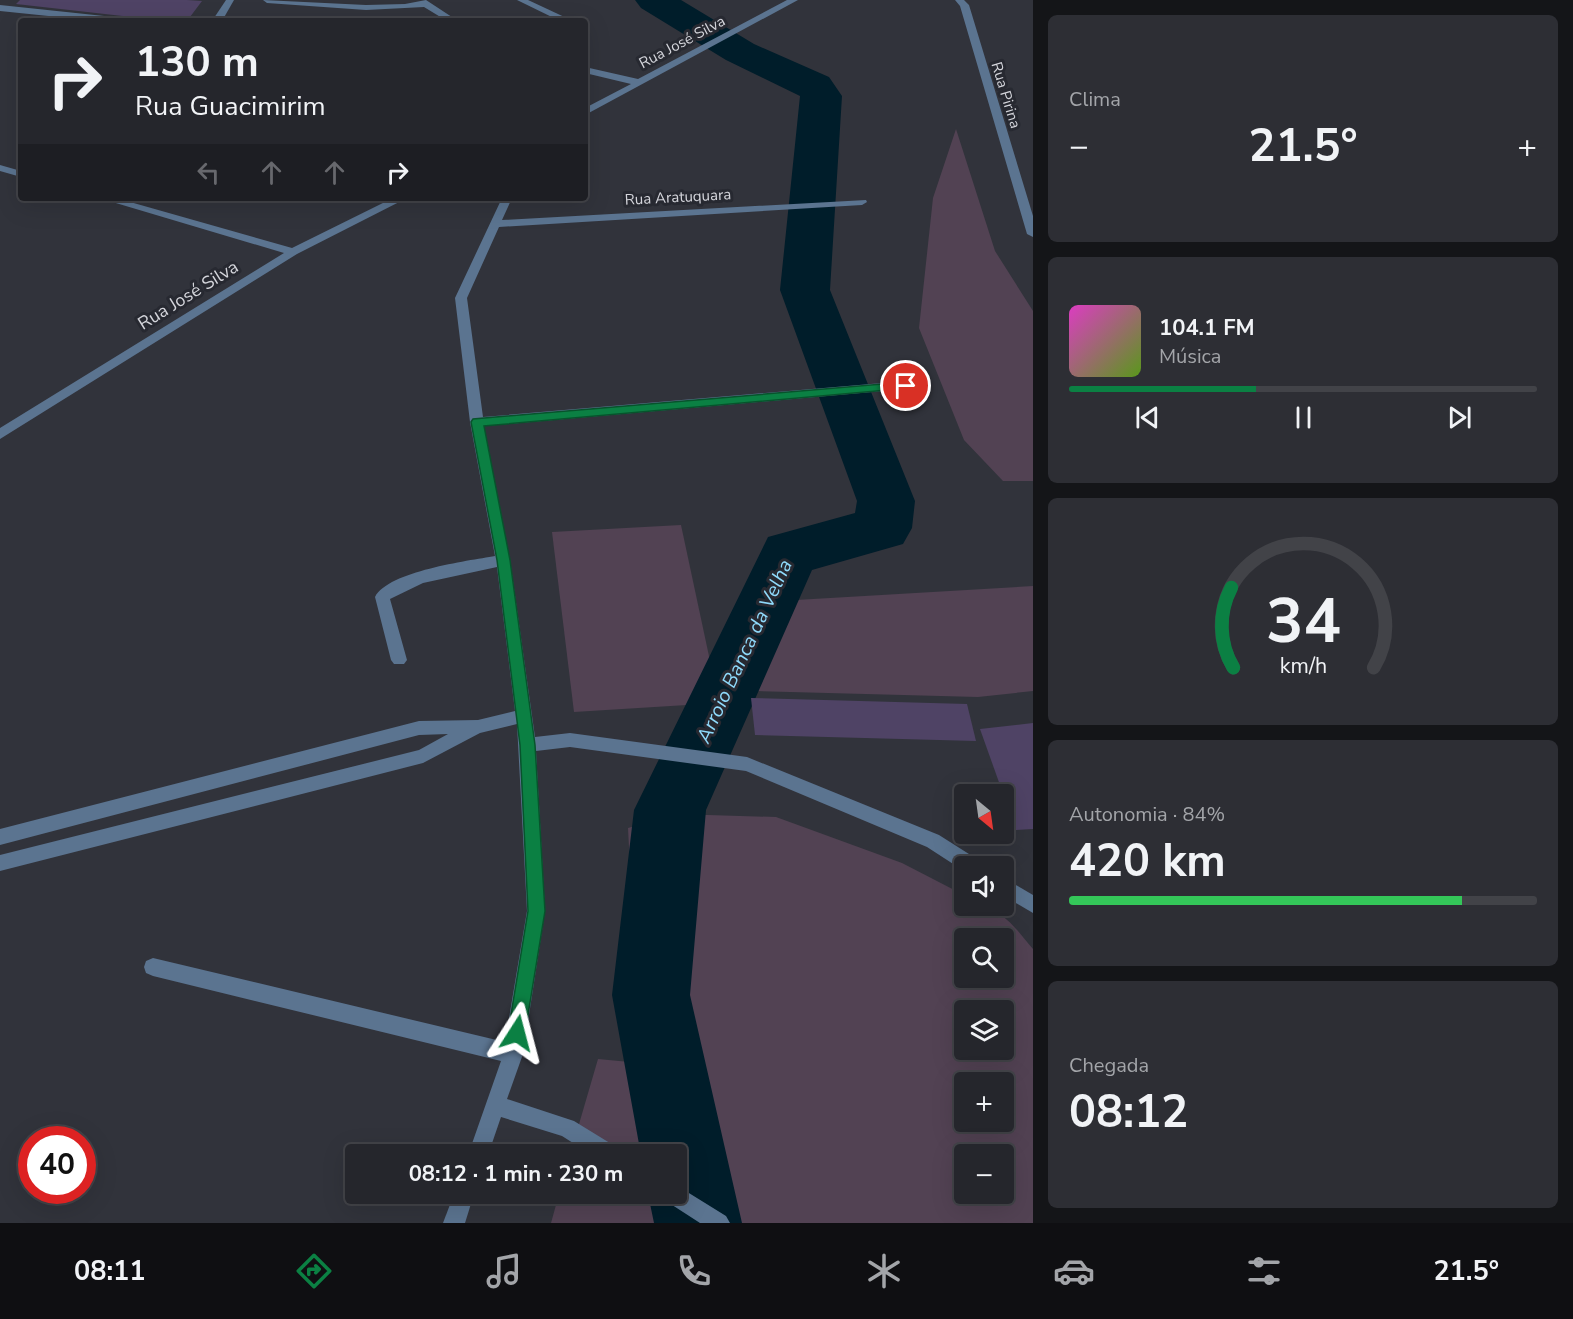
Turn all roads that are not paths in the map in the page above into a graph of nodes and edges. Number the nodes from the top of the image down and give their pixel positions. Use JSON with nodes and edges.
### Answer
{"nodes":[{"id":1,"x":230,"y":0,"type":"edge"},
{"id":2,"x":267,"y":0,"type":"edge"},
{"id":3,"x":521,"y":0,"type":"edge"},
{"id":4,"x":794,"y":0,"type":"edge"},
{"id":5,"x":959,"y":0,"type":"edge"},
{"id":6,"x":423,"y":2,"type":"edge"},
{"id":7,"x":0,"y":8,"type":"edge"},
{"id":8,"x":95,"y":18,"type":"edge"},
{"id":9,"x":219,"y":18,"type":"edge"},
{"id":10,"x":448,"y":18,"type":"edge"},
{"id":11,"x":561,"y":18,"type":"edge"},
{"id":12,"x":588,"y":71,"type":"edge"},
{"id":13,"x":640,"y":83,"type":"junction"},
{"id":14,"x":588,"y":110,"type":"edge"},
{"id":15,"x":0,"y":168,"type":"edge"},
{"id":16,"x":18,"y":173,"type":"edge"},
{"id":17,"x":114,"y":201,"type":"edge"},
{"id":18,"x":396,"y":201,"type":"edge"},
{"id":19,"x":506,"y":201,"type":"edge"},
{"id":20,"x":862,"y":202,"type":"dead end"},
{"id":21,"x":496,"y":224,"type":"junction"},
{"id":22,"x":1033,"y":234,"type":"edge"},
{"id":23,"x":293,"y":252,"type":"junction"},
{"id":24,"x":906,"y":386,"type":"dead end"},
{"id":25,"x":477,"y":422,"type":"junction"},
{"id":26,"x":0,"y":434,"type":"edge"},
{"id":27,"x":503,"y":560,"type":"junction"},
{"id":28,"x":399,"y":660,"type":"dead end"},
{"id":29,"x":524,"y":716,"type":"junction"},
{"id":30,"x":478,"y":727,"type":"junction"},
{"id":31,"x":528,"y":745,"type":"junction"},
{"id":32,"x":134,"y":802,"type":"junction"},
{"id":33,"x":137,"y":828,"type":"junction"},
{"id":34,"x":0,"y":837,"type":"edge"},
{"id":35,"x":957,"y":856,"type":"edge"},
{"id":36,"x":0,"y":863,"type":"edge"},
{"id":37,"x":1014,"y":893,"type":"edge"},
{"id":38,"x":1033,"y":905,"type":"edge"},
{"id":39,"x":153,"y":967,"type":"dead end"},
{"id":40,"x":513,"y":1054,"type":"junction"},
{"id":41,"x":496,"y":1105,"type":"junction"},
{"id":42,"x":482,"y":1144,"type":"edge"},
{"id":43,"x":593,"y":1144,"type":"edge"},
{"id":44,"x":687,"y":1203,"type":"edge"},
{"id":45,"x":461,"y":1204,"type":"edge"},
{"id":46,"x":454,"y":1223,"type":"edge"},
{"id":47,"x":719,"y":1223,"type":"edge"}],
"edges":[{"from":1,"to":9,"type":"street"},
{"from":2,"to":6,"type":"street"},
{"from":3,"to":11,"type":"street"},
{"from":4,"to":13,"type":"street","name":"Rua José Silva"},
{"from":5,"to":22,"type":"street","name":"Rua Pirina"},
{"from":6,"to":10,"type":"street"},
{"from":7,"to":8,"type":"street"},
{"from":12,"to":13,"type":"street"},
{"from":13,"to":14,"type":"street","name":"Rua José Silva"},
{"from":15,"to":16,"type":"street"},
{"from":17,"to":23,"type":"street"},
{"from":18,"to":23,"type":"street","name":"Rua José Silva"},
{"from":19,"to":21,"type":"street"},
{"from":20,"to":21,"type":"street","name":"Rua Aratuquara"},
{"from":21,"to":25,"type":"street"},
{"from":23,"to":26,"type":"street","name":"Rua José Silva"},
{"from":24,"to":25,"type":"street"},
{"from":25,"to":27,"type":"street"},
{"from":27,"to":28,"type":"street"},
{"from":27,"to":29,"type":"street"},
{"from":29,"to":30,"type":"street"},
{"from":29,"to":31,"type":"street"},
{"from":30,"to":32,"type":"street"},
{"from":30,"to":33,"type":"street"},
{"from":31,"to":35,"type":"street"},
{"from":31,"to":40,"type":"street"},
{"from":32,"to":33,"type":"street"},
{"from":32,"to":34,"type":"street"},
{"from":33,"to":36,"type":"street"},
{"from":37,"to":38,"type":"street"},
{"from":39,"to":40,"type":"street"},
{"from":40,"to":41,"type":"street"},
{"from":41,"to":42,"type":"street"},
{"from":41,"to":43,"type":"street"},
{"from":44,"to":47,"type":"street"},
{"from":45,"to":46,"type":"street"}]}
